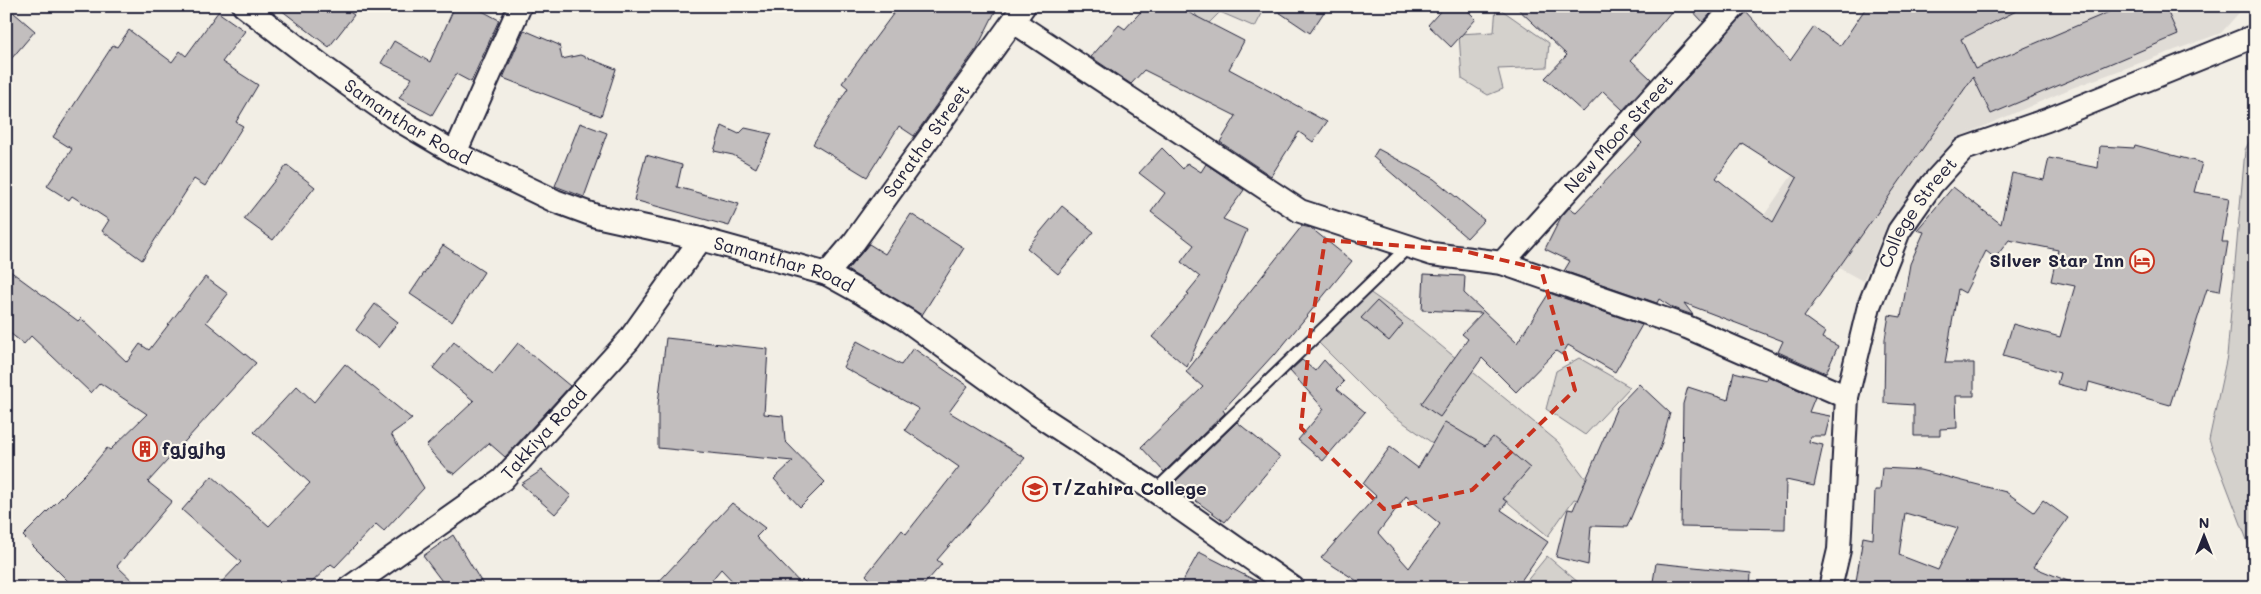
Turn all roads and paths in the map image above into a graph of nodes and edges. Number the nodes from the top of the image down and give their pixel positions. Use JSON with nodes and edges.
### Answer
{"nodes":[{"id":1,"x":244,"y":6,"type":"edge"},
{"id":2,"x":520,"y":6,"type":"edge"},
{"id":3,"x":1735,"y":6,"type":"edge"},
{"id":4,"x":1019,"y":14,"type":"edge"},
{"id":5,"x":2255,"y":36,"type":"edge"},
{"id":6,"x":455,"y":153,"type":"junction"},
{"id":7,"x":701,"y":239,"type":"junction"},
{"id":8,"x":1409,"y":246,"type":"junction"},
{"id":9,"x":1502,"y":263,"type":"junction"},
{"id":10,"x":827,"y":274,"type":"junction"},
{"id":11,"x":1847,"y":397,"type":"junction"},
{"id":12,"x":1156,"y":491,"type":"junction"},
{"id":13,"x":349,"y":588,"type":"edge"},
{"id":14,"x":1293,"y":588,"type":"edge"},
{"id":15,"x":1830,"y":588,"type":"edge"}],
"edges":[{"from":1,"to":6,"type":"street","name":"Samanthar Road"},
{"from":2,"to":6,"type":"street"},
{"from":3,"to":9,"type":"street","name":"New Moor Street"},
{"from":4,"to":8,"type":"street"},
{"from":4,"to":10,"type":"street","name":"Saratha Street"},
{"from":5,"to":11,"type":"street","name":"College Street"},
{"from":6,"to":7,"type":"street","name":"Samanthar Road"},
{"from":7,"to":10,"type":"street","name":"Samanthar Road"},
{"from":7,"to":13,"type":"street","name":"Takkiya Road"},
{"from":8,"to":9,"type":"street"},
{"from":8,"to":12,"type":"lane"},
{"from":9,"to":11,"type":"street"},
{"from":10,"to":12,"type":"street","name":"Samanthar Road"},
{"from":11,"to":15,"type":"street","name":"College Street"},
{"from":12,"to":14,"type":"street","name":"Samanthar Road"}]}
